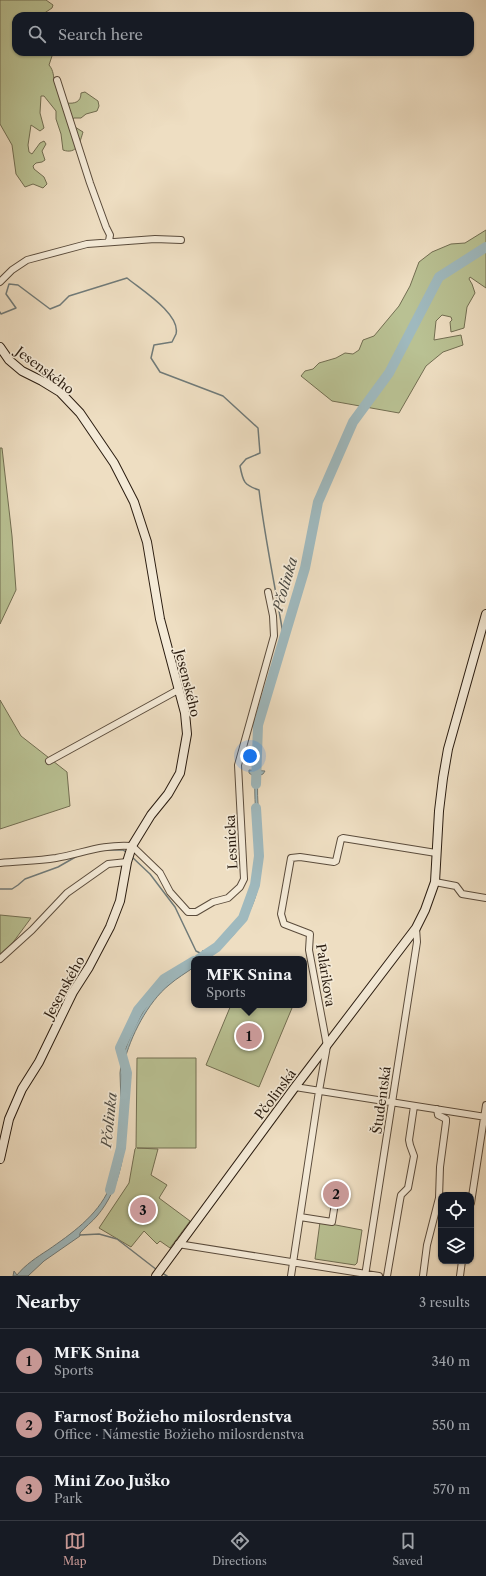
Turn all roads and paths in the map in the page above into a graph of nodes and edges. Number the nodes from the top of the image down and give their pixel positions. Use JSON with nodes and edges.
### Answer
{"nodes":[{"id":1,"x":57,"y":80,"type":"dead end"},
{"id":2,"x":181,"y":240,"type":"dead end"},
{"id":3,"x":109,"y":241,"type":"junction"},
{"id":4,"x":0,"y":282,"type":"edge"},
{"id":5,"x":0,"y":347,"type":"edge"},
{"id":6,"x":268,"y":592,"type":"dead end"},
{"id":7,"x":486,"y":614,"type":"edge"},
{"id":8,"x":178,"y":690,"type":"junction"},
{"id":9,"x":49,"y":761,"type":"dead end"},
{"id":10,"x":132,"y":846,"type":"junction"},
{"id":11,"x":436,"y":853,"type":"junction"},
{"id":12,"x":126,"y":862,"type":"junction"},
{"id":13,"x":0,"y":864,"type":"edge"},
{"id":14,"x":435,"y":882,"type":"junction"},
{"id":15,"x":486,"y":898,"type":"edge"},
{"id":16,"x":416,"y":928,"type":"junction"},
{"id":17,"x":0,"y":959,"type":"edge"},
{"id":18,"x":327,"y":1046,"type":"junction"},
{"id":19,"x":295,"y":1086,"type":"junction"},
{"id":20,"x":319,"y":1091,"type":"junction"},
{"id":21,"x":392,"y":1102,"type":"junction"},
{"id":22,"x":486,"y":1105,"type":"edge"},
{"id":23,"x":414,"y":1106,"type":"junction"},
{"id":24,"x":437,"y":1109,"type":"junction"},
{"id":25,"x":485,"y":1117,"type":"edge"},
{"id":26,"x":0,"y":1159,"type":"edge"},
{"id":27,"x":473,"y":1192,"type":"edge"},
{"id":28,"x":335,"y":1202,"type":"dead end"},
{"id":29,"x":300,"y":1217,"type":"junction"},
{"id":30,"x":178,"y":1244,"type":"junction"},
{"id":31,"x":294,"y":1262,"type":"junction"},
{"id":32,"x":462,"y":1264,"type":"edge"},
{"id":33,"x":157,"y":1273,"type":"edge"},
{"id":34,"x":365,"y":1275,"type":"edge"},
{"id":35,"x":291,"y":1276,"type":"edge"},
{"id":36,"x":379,"y":1276,"type":"edge"},
{"id":37,"x":387,"y":1276,"type":"edge"},
{"id":38,"x":422,"y":1276,"type":"edge"},
{"id":39,"x":460,"y":1276,"type":"edge"}],
"edges":[{"from":1,"to":3,"type":"street"},
{"from":2,"to":3,"type":"street"},
{"from":3,"to":4,"type":"street"},
{"from":5,"to":8,"type":"street","name":"Jesenského"},
{"from":6,"to":10,"type":"street","name":"Lesnícka"},
{"from":7,"to":11,"type":"street","name":"Pčolinská"},
{"from":8,"to":9,"type":"street"},
{"from":8,"to":10,"type":"street","name":"Jesenského"},
{"from":10,"to":12,"type":"street","name":"Jesenského"},
{"from":10,"to":13,"type":"street"},
{"from":11,"to":14,"type":"street","name":"Pčolinská"},
{"from":11,"to":18,"type":"street","name":"Palárikova"},
{"from":12,"to":17,"type":"street"},
{"from":12,"to":26,"type":"street","name":"Jesenského"},
{"from":14,"to":15,"type":"street"},
{"from":14,"to":16,"type":"street","name":"Pčolinská"},
{"from":16,"to":18,"type":"street","name":"Pčolinská"},
{"from":16,"to":21,"type":"street","name":"Študentská"},
{"from":18,"to":19,"type":"street","name":"Pčolinská"},
{"from":18,"to":20,"type":"street","name":"Palárikova"},
{"from":19,"to":20,"type":"street"},
{"from":19,"to":30,"type":"street","name":"Pčolinská"},
{"from":20,"to":21,"type":"street"},
{"from":20,"to":29,"type":"street","name":"Palárikova"},
{"from":21,"to":23,"type":"street"},
{"from":21,"to":34,"type":"street","name":"Študentská"},
{"from":22,"to":25,"type":"street"},
{"from":23,"to":24,"type":"street"},
{"from":23,"to":37,"type":"street"},
{"from":24,"to":25,"type":"street"},
{"from":24,"to":38,"type":"street"},
{"from":25,"to":27,"type":"street"},
{"from":28,"to":29,"type":"street"},
{"from":29,"to":31,"type":"street","name":"Palárikova"},
{"from":30,"to":31,"type":"street"},
{"from":30,"to":33,"type":"street","name":"Pčolinská"},
{"from":31,"to":34,"type":"street"},
{"from":31,"to":35,"type":"street","name":"Palárikova"},
{"from":32,"to":39,"type":"street"},
{"from":34,"to":36,"type":"street"}]}
